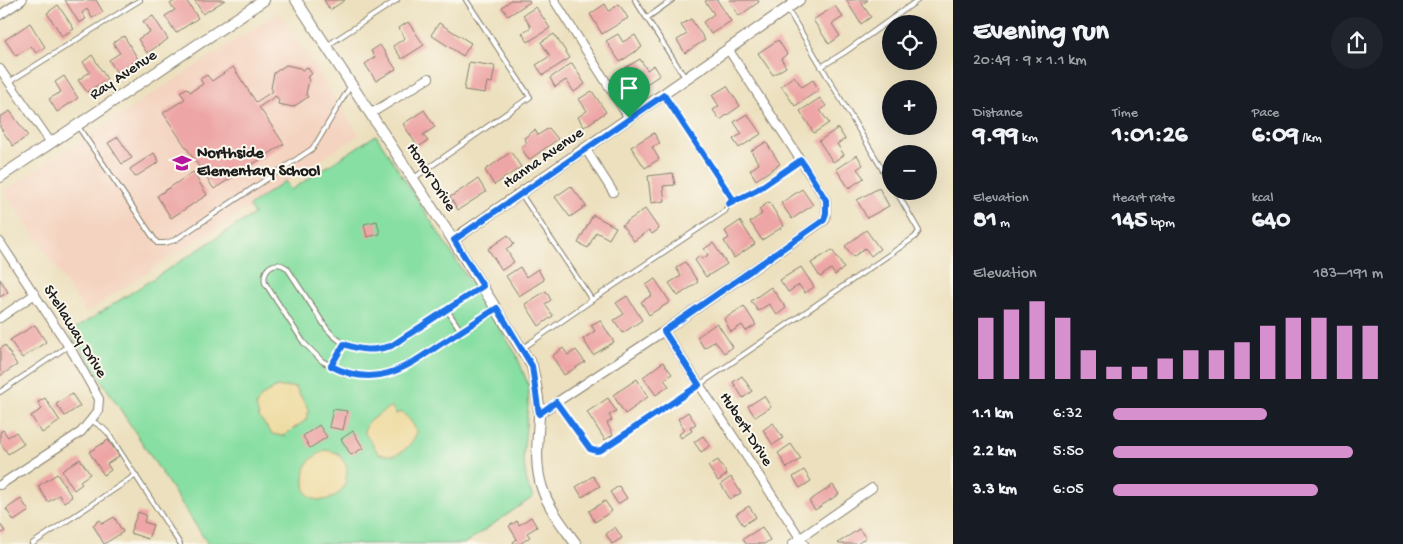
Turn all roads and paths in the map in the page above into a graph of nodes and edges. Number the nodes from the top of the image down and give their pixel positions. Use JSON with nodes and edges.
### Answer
{"nodes":[{"id":1,"x":22,"y":0,"type":"edge"},
{"id":2,"x":140,"y":0,"type":"edge"},
{"id":3,"x":264,"y":0,"type":"edge"},
{"id":4,"x":296,"y":0,"type":"edge"},
{"id":5,"x":397,"y":0,"type":"edge"},
{"id":6,"x":466,"y":0,"type":"edge"},
{"id":7,"x":554,"y":0,"type":"edge"},
{"id":8,"x":635,"y":0,"type":"edge"},
{"id":9,"x":672,"y":0,"type":"edge"},
{"id":10,"x":799,"y":0,"type":"edge"},
{"id":11,"x":918,"y":0,"type":"edge"},
{"id":12,"x":787,"y":8,"type":"junction"},
{"id":13,"x":0,"y":15,"type":"edge"},
{"id":14,"x":647,"y":18,"type":"junction"},
{"id":15,"x":326,"y":46,"type":"junction"},
{"id":16,"x":728,"y":49,"type":"junction"},
{"id":17,"x":821,"y":67,"type":"junction"},
{"id":18,"x":0,"y":69,"type":"edge"},
{"id":19,"x":429,"y":78,"type":"dead end"},
{"id":20,"x":686,"y":78,"type":"junction"},
{"id":21,"x":9,"y":82,"type":"junction"},
{"id":22,"x":351,"y":85,"type":"junction"},
{"id":23,"x":664,"y":95,"type":"junction"},
{"id":24,"x":370,"y":114,"type":"junction"},
{"id":25,"x":629,"y":118,"type":"junction"},
{"id":26,"x":77,"y":126,"type":"junction"},
{"id":27,"x":51,"y":143,"type":"junction"},
{"id":28,"x":585,"y":148,"type":"junction"},
{"id":29,"x":801,"y":160,"type":"junction"},
{"id":30,"x":882,"y":169,"type":"edge"},
{"id":31,"x":0,"y":177,"type":"edge"},
{"id":32,"x":413,"y":179,"type":"junction"},
{"id":33,"x":613,"y":192,"type":"dead end"},
{"id":34,"x":520,"y":194,"type":"junction"},
{"id":35,"x":901,"y":200,"type":"edge"},
{"id":36,"x":729,"y":204,"type":"junction"},
{"id":37,"x":454,"y":240,"type":"junction"},
{"id":38,"x":0,"y":243,"type":"edge"},
{"id":39,"x":483,"y":286,"type":"junction"},
{"id":40,"x":35,"y":294,"type":"junction"},
{"id":41,"x":592,"y":300,"type":"junction"},
{"id":42,"x":497,"y":308,"type":"junction"},
{"id":43,"x":447,"y":310,"type":"junction"},
{"id":44,"x":0,"y":318,"type":"edge"},
{"id":45,"x":664,"y":331,"type":"junction"},
{"id":46,"x":461,"y":332,"type":"junction"},
{"id":47,"x":344,"y":344,"type":"junction"},
{"id":48,"x":68,"y":346,"type":"junction"},
{"id":49,"x":522,"y":350,"type":"junction"},
{"id":50,"x":331,"y":366,"type":"junction"},
{"id":51,"x":699,"y":385,"type":"junction"},
{"id":52,"x":0,"y":392,"type":"edge"},
{"id":53,"x":556,"y":402,"type":"junction"},
{"id":54,"x":539,"y":414,"type":"junction"},
{"id":55,"x":91,"y":420,"type":"junction"},
{"id":56,"x":136,"y":475,"type":"junction"},
{"id":57,"x":0,"y":484,"type":"edge"},
{"id":58,"x":872,"y":488,"type":"dead end"},
{"id":59,"x":802,"y":541,"type":"edge"},
{"id":60,"x":32,"y":544,"type":"edge"},
{"id":61,"x":180,"y":544,"type":"edge"},
{"id":62,"x":576,"y":544,"type":"edge"},
{"id":63,"x":792,"y":544,"type":"edge"}],
"edges":[{"from":1,"to":13,"type":"street"},
{"from":2,"to":21,"type":"lane"},
{"from":3,"to":26,"type":"street","name":"Ray Avenue"},
{"from":4,"to":15,"type":"street","name":"Honor Drive"},
{"from":5,"to":15,"type":"lane"},
{"from":6,"to":32,"type":"lane"},
{"from":7,"to":25,"type":"street"},
{"from":8,"to":14,"type":"lane"},
{"from":9,"to":14,"type":"lane"},
{"from":10,"to":12,"type":"street","name":"Hanna Avenue"},
{"from":11,"to":17,"type":"lane"},
{"from":12,"to":16,"type":"street","name":"Hanna Avenue"},
{"from":12,"to":17,"type":"lane"},
{"from":14,"to":20,"type":"lane"},
{"from":15,"to":22,"type":"street","name":"Honor Drive"},
{"from":16,"to":20,"type":"street","name":"Hanna Avenue"},
{"from":16,"to":29,"type":"street"},
{"from":17,"to":30,"type":"lane"},
{"from":18,"to":21,"type":"street"},
{"from":19,"to":24,"type":"street"},
{"from":20,"to":23,"type":"street","name":"Hanna Avenue"},
{"from":21,"to":27,"type":"street"},
{"from":22,"to":24,"type":"street","name":"Honor Drive"},
{"from":22,"to":26,"type":"lane"},
{"from":23,"to":25,"type":"street","name":"Hanna Avenue"},
{"from":23,"to":36,"type":"lane"},
{"from":24,"to":32,"type":"street","name":"Honor Drive"},
{"from":25,"to":28,"type":"street","name":"Hanna Avenue"},
{"from":26,"to":27,"type":"street","name":"Ray Avenue"},
{"from":27,"to":31,"type":"street","name":"Ray Avenue"},
{"from":28,"to":33,"type":"street"},
{"from":28,"to":34,"type":"street","name":"Hanna Avenue"},
{"from":29,"to":36,"type":"lane"},
{"from":29,"to":45,"type":"street"},
{"from":32,"to":37,"type":"street","name":"Honor Drive"},
{"from":34,"to":37,"type":"street","name":"Hanna Avenue"},
{"from":34,"to":41,"type":"lane"},
{"from":35,"to":51,"type":"lane"},
{"from":36,"to":41,"type":"lane"},
{"from":37,"to":39,"type":"street","name":"Honor Drive"},
{"from":38,"to":40,"type":"street","name":"Stellaway Drive"},
{"from":39,"to":42,"type":"street","name":"Honor Drive"},
{"from":39,"to":43,"type":"lane"},
{"from":40,"to":44,"type":"street"},
{"from":40,"to":48,"type":"street","name":"Stellaway Drive"},
{"from":41,"to":49,"type":"lane"},
{"from":42,"to":46,"type":"lane"},
{"from":42,"to":49,"type":"street","name":"Honor Drive"},
{"from":43,"to":46,"type":"lane"},
{"from":43,"to":47,"type":"lane"},
{"from":45,"to":51,"type":"street","name":"Hubert Drive"},
{"from":45,"to":53,"type":"street"},
{"from":46,"to":50,"type":"lane"},
{"from":47,"to":50,"type":"lane"},
{"from":47,"to":50,"type":"lane"},
{"from":48,"to":52,"type":"lane"},
{"from":48,"to":55,"type":"street","name":"Stellaway Drive"},
{"from":49,"to":54,"type":"street","name":"Honor Drive"},
{"from":51,"to":53,"type":"lane"},
{"from":51,"to":59,"type":"street","name":"Hubert Drive"},
{"from":53,"to":54,"type":"street"},
{"from":54,"to":62,"type":"street","name":"Honor Drive"},
{"from":55,"to":56,"type":"lane"},
{"from":55,"to":57,"type":"street","name":"Stellaway Drive"},
{"from":56,"to":60,"type":"lane"},
{"from":56,"to":61,"type":"lane"},
{"from":58,"to":59,"type":"street"},
{"from":59,"to":63,"type":"street"}]}
